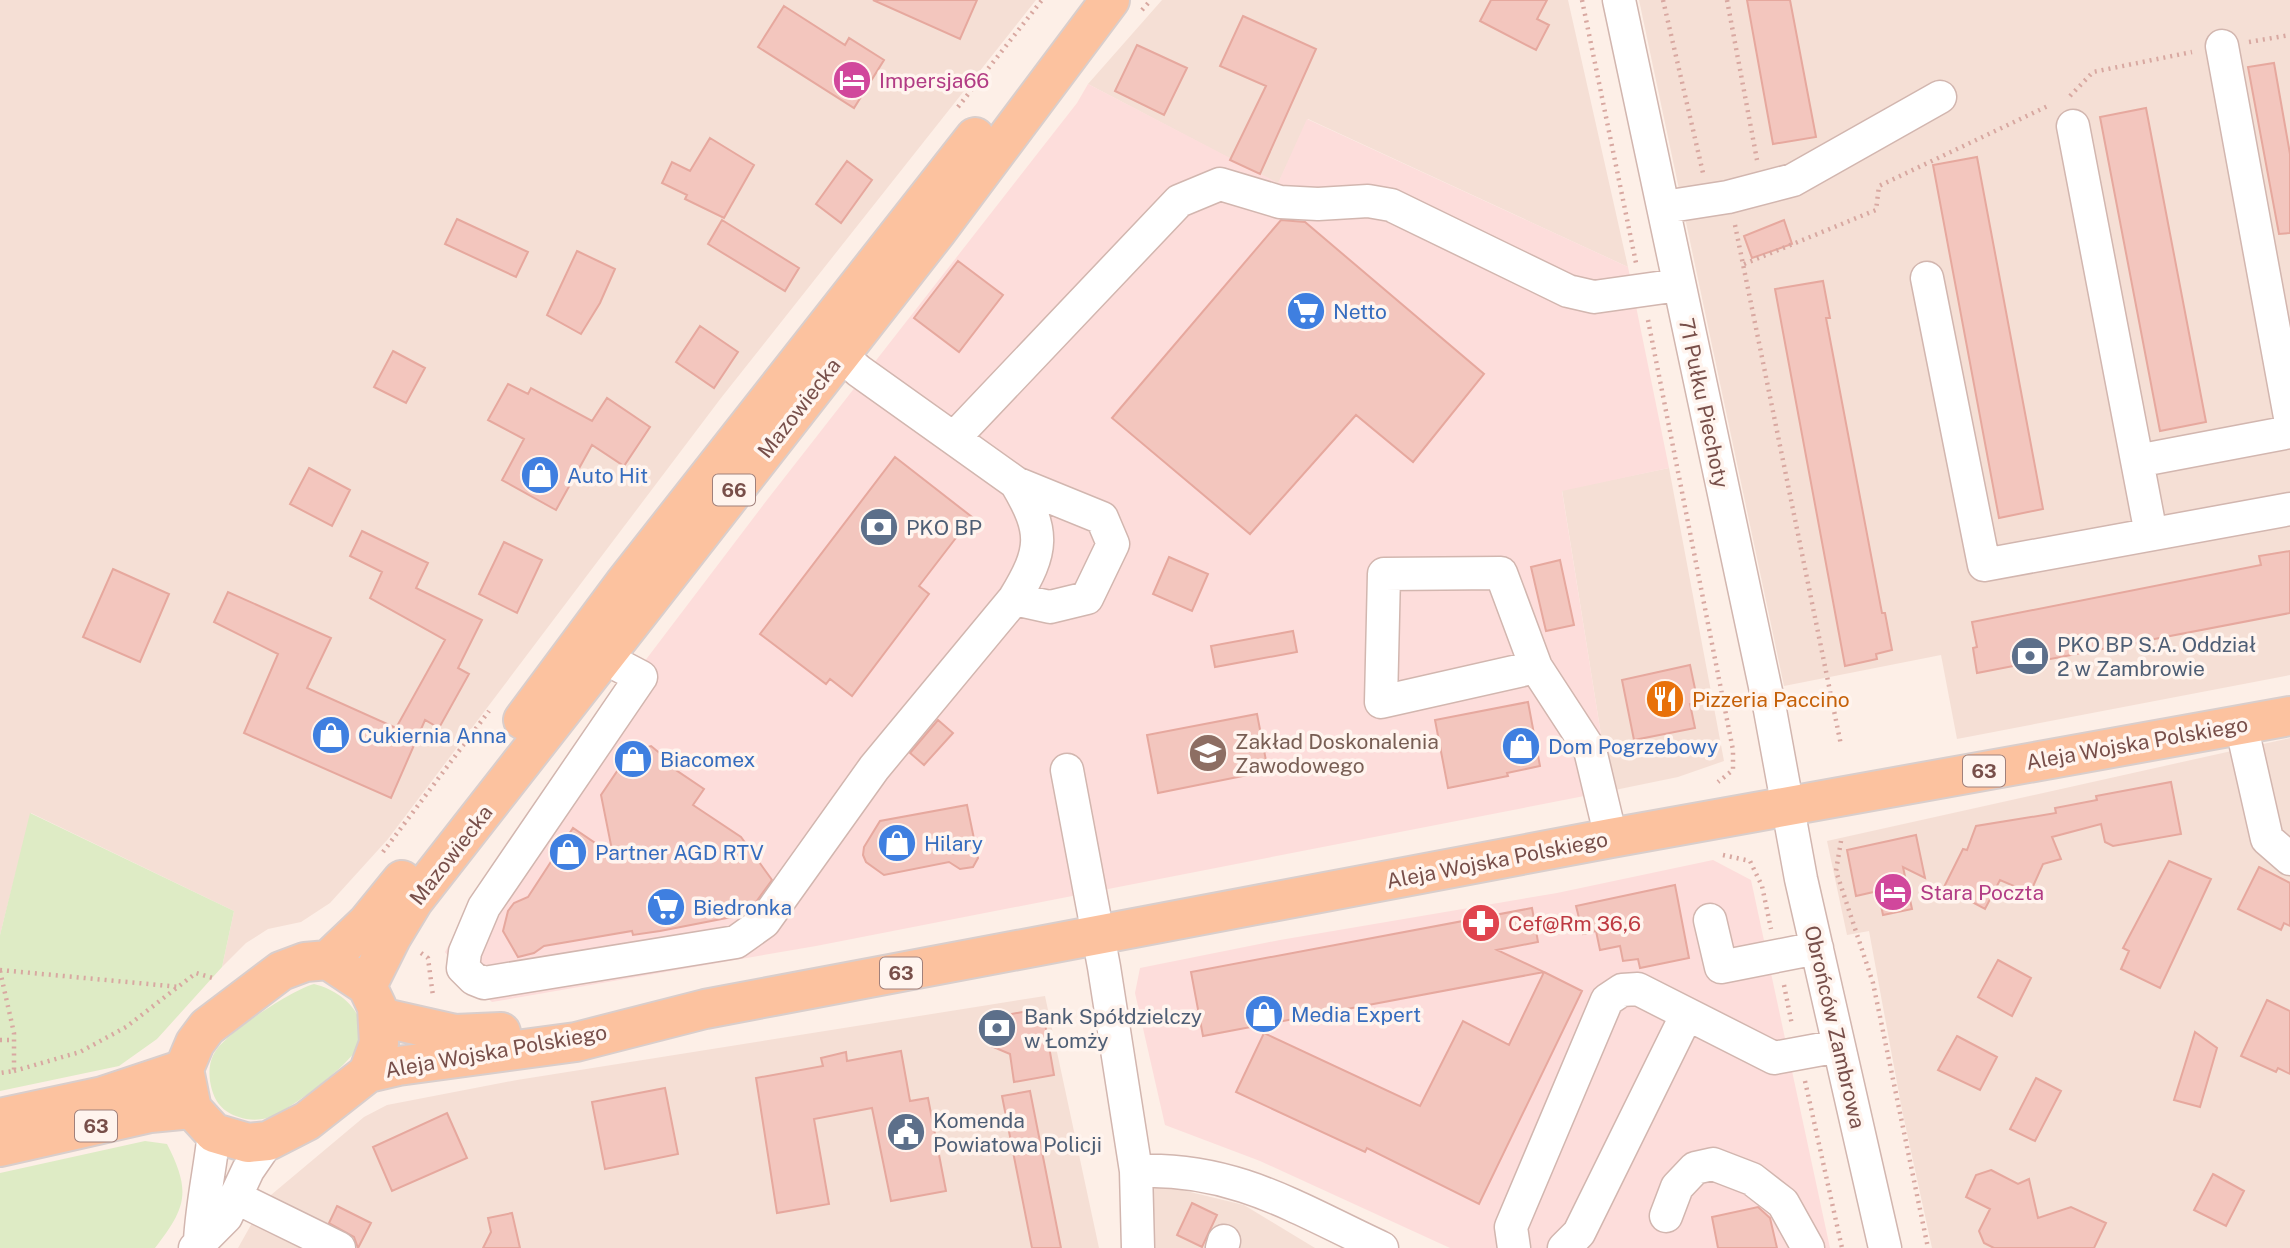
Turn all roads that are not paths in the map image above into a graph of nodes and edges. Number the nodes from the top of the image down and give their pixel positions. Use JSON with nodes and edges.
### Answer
{"nodes":[{"id":1,"x":1083,"y":0,"type":"edge"},
{"id":2,"x":1110,"y":0,"type":"edge"},
{"id":3,"x":1619,"y":0,"type":"edge"},
{"id":4,"x":2222,"y":46,"type":"road end"},
{"id":5,"x":1940,"y":97,"type":"dead end"},
{"id":6,"x":2063,"y":110,"type":"road end"},
{"id":7,"x":1664,"y":207,"type":"junction"},
{"id":8,"x":1927,"y":278,"type":"dead end"},
{"id":9,"x":1679,"y":285,"type":"junction"},
{"id":10,"x":830,"y":345,"type":"junction"},
{"id":11,"x":2290,"y":417,"type":"edge"},
{"id":12,"x":2290,"y":432,"type":"edge"},
{"id":13,"x":954,"y":438,"type":"junction"},
{"id":14,"x":2137,"y":461,"type":"junction"},
{"id":15,"x":1016,"y":483,"type":"junction"},
{"id":16,"x":2290,"y":509,"type":"edge"},
{"id":17,"x":2151,"y":534,"type":"junction"},
{"id":18,"x":1014,"y":599,"type":"junction"},
{"id":19,"x":587,"y":656,"type":"junction"},
{"id":20,"x":1536,"y":667,"type":"junction"},
{"id":21,"x":2290,"y":716,"type":"edge"},
{"id":22,"x":2241,"y":724,"type":"junction"},
{"id":23,"x":1067,"y":770,"type":"dead end"},
{"id":24,"x":1787,"y":806,"type":"junction"},
{"id":25,"x":1611,"y":838,"type":"junction"},
{"id":26,"x":2290,"y":859,"type":"edge"},
{"id":27,"x":1710,"y":920,"type":"dead end"},
{"id":28,"x":1098,"y":937,"type":"junction"},
{"id":29,"x":1817,"y":948,"type":"junction"},
{"id":30,"x":328,"y":960,"type":"junction"},
{"id":31,"x":374,"y":1002,"type":"junction"},
{"id":32,"x":705,"y":1009,"type":"junction"},
{"id":33,"x":1687,"y":1014,"type":"junction"},
{"id":34,"x":1839,"y":1046,"type":"junction"},
{"id":35,"x":184,"y":1069,"type":"junction"},
{"id":36,"x":368,"y":1073,"type":"junction"},
{"id":37,"x":0,"y":1118,"type":"edge"},
{"id":38,"x":203,"y":1121,"type":"junction"},
{"id":39,"x":268,"y":1141,"type":"junction"},
{"id":40,"x":0,"y":1147,"type":"edge"},
{"id":41,"x":1136,"y":1171,"type":"junction"},
{"id":42,"x":237,"y":1198,"type":"junction"},
{"id":43,"x":1665,"y":1216,"type":"dead end"},
{"id":44,"x":197,"y":1245,"type":"edge"},
{"id":45,"x":339,"y":1248,"type":"edge"},
{"id":46,"x":1138,"y":1248,"type":"edge"},
{"id":47,"x":1382,"y":1248,"type":"edge"},
{"id":48,"x":1514,"y":1248,"type":"edge"},
{"id":49,"x":1564,"y":1248,"type":"edge"},
{"id":50,"x":1808,"y":1248,"type":"edge"},
{"id":51,"x":1885,"y":1248,"type":"edge"}],
"edges":[{"from":1,"to":10,"type":"main road","name":"Mazowiecka","number":"66"},
{"from":2,"to":10,"type":"main road","name":"Mazowiecka","number":"66"},
{"from":3,"to":7,"type":"street","name":"71 Pułku Piechoty"},
{"from":4,"to":11,"type":"street"},
{"from":5,"to":7,"type":"street"},
{"from":6,"to":14,"type":"street"},
{"from":7,"to":9,"type":"street","name":"71 Pułku Piechoty"},
{"from":8,"to":17,"type":"street"},
{"from":9,"to":13,"type":"street"},
{"from":9,"to":24,"type":"street","name":"71 Pułku Piechoty"},
{"from":10,"to":13,"type":"street"},
{"from":10,"to":19,"type":"main road","name":"Mazowiecka","number":"66"},
{"from":12,"to":14,"type":"street"},
{"from":13,"to":15,"type":"street"},
{"from":14,"to":17,"type":"street"},
{"from":15,"to":18,"type":"street"},
{"from":15,"to":18,"type":"street"},
{"from":16,"to":17,"type":"street"},
{"from":18,"to":19,"type":"street"},
{"from":19,"to":30,"type":"main road","name":"Mazowiecka","number":"66"},
{"from":19,"to":31,"type":"main road","name":"Mazowiecka","number":"66"},
{"from":20,"to":20,"type":"street"},
{"from":20,"to":25,"type":"street"},
{"from":21,"to":22,"type":"main road","name":"Aleja Wojska Polskiego","number":"63"},
{"from":22,"to":24,"type":"main road","name":"Aleja Wojska Polskiego","number":"63"},
{"from":22,"to":26,"type":"street"},
{"from":23,"to":28,"type":"street"},
{"from":24,"to":25,"type":"main road","name":"Aleja Wojska Polskiego","number":"63"},
{"from":24,"to":29,"type":"street","name":"Obrońców Zambrowa"},
{"from":25,"to":28,"type":"main road","name":"Aleja Wojska Polskiego","number":"63"},
{"from":27,"to":29,"type":"street"},
{"from":28,"to":32,"type":"main road","name":"Aleja Wojska Polskiego","number":"63"},
{"from":28,"to":41,"type":"street"},
{"from":29,"to":34,"type":"street","name":"Obrońców Zambrowa"},
{"from":30,"to":31,"type":"main road","number":"63"},
{"from":30,"to":35,"type":"main road"},
{"from":31,"to":32,"type":"main road","name":"Aleja Wojska Polskiego","number":"63"},
{"from":31,"to":36,"type":"main road"},
{"from":32,"to":36,"type":"main road","name":"Aleja Wojska Polskiego","number":"63"},
{"from":33,"to":34,"type":"street"},
{"from":33,"to":48,"type":"street"},
{"from":33,"to":49,"type":"street"},
{"from":34,"to":51,"type":"street","name":"Obrońców Zambrowa"},
{"from":35,"to":37,"type":"main road","number":"63"},
{"from":35,"to":38,"type":"main road"},
{"from":36,"to":39,"type":"main road","number":"63"},
{"from":38,"to":39,"type":"main road","number":"63"},
{"from":38,"to":40,"type":"main road","number":"63"},
{"from":38,"to":44,"type":"street"},
{"from":39,"to":42,"type":"street"},
{"from":41,"to":46,"type":"street"},
{"from":41,"to":47,"type":"street"},
{"from":42,"to":44,"type":"street"},
{"from":42,"to":45,"type":"street"},
{"from":43,"to":50,"type":"street"}]}
